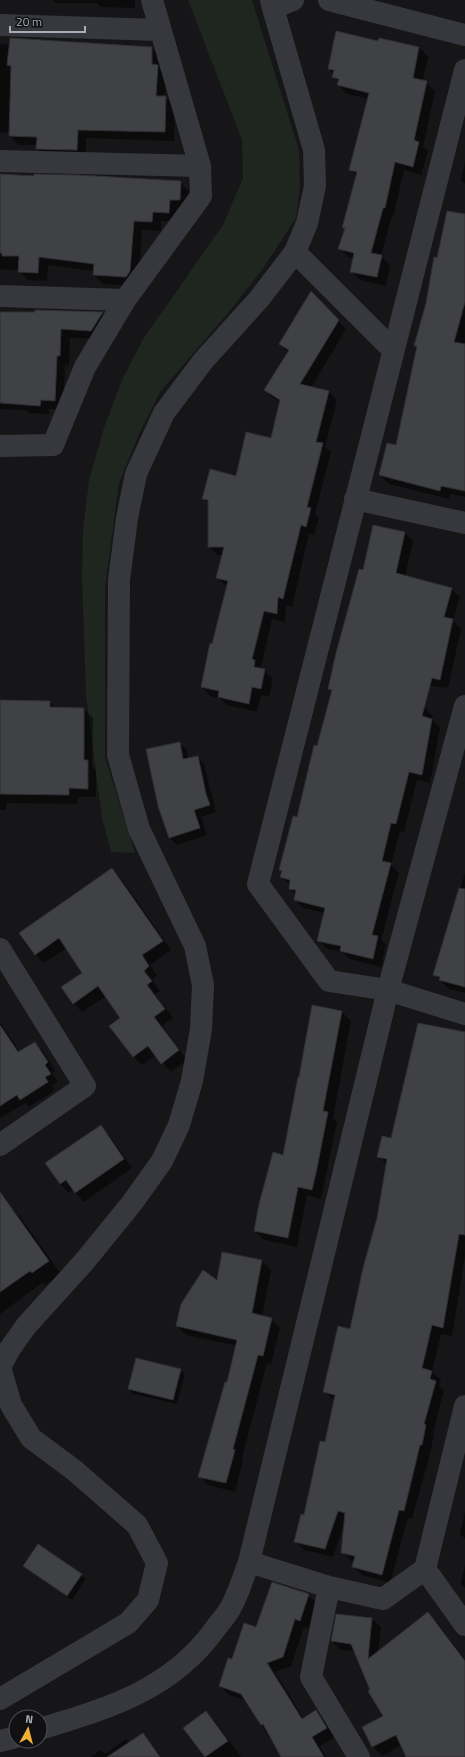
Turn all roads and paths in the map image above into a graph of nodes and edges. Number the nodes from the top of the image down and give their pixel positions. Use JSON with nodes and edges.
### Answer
{"nodes":[{"id":1,"x":152,"y":0,"type":"edge"},
{"id":2,"x":293,"y":0,"type":"edge"},
{"id":3,"x":329,"y":0,"type":"edge"},
{"id":4,"x":272,"y":4,"type":"edge"},
{"id":5,"x":0,"y":25,"type":"edge"},
{"id":6,"x":160,"y":30,"type":"junction"},
{"id":7,"x":465,"y":35,"type":"edge"},
{"id":8,"x":465,"y":70,"type":"edge"},
{"id":9,"x":0,"y":160,"type":"edge"},
{"id":10,"x":200,"y":166,"type":"junction"},
{"id":11,"x":295,"y":252,"type":"junction"},
{"id":12,"x":0,"y":296,"type":"edge"},
{"id":13,"x":125,"y":300,"type":"junction"},
{"id":14,"x":393,"y":350,"type":"junction"},
{"id":15,"x":0,"y":446,"type":"edge"},
{"id":16,"x":355,"y":499,"type":"junction"},
{"id":17,"x":465,"y":523,"type":"edge"},
{"id":18,"x":465,"y":706,"type":"edge"},
{"id":19,"x":0,"y":949,"type":"edge"},
{"id":20,"x":388,"y":990,"type":"junction"},
{"id":21,"x":465,"y":1014,"type":"edge"},
{"id":22,"x":0,"y":1145,"type":"edge"},
{"id":23,"x":465,"y":1406,"type":"edge"},
{"id":24,"x":249,"y":1562,"type":"junction"},
{"id":25,"x":425,"y":1569,"type":"junction"},
{"id":26,"x":329,"y":1587,"type":"junction"},
{"id":27,"x":465,"y":1625,"type":"edge"},
{"id":28,"x":0,"y":1699,"type":"edge"},
{"id":29,"x":48,"y":1727,"type":"edge"},
{"id":30,"x":358,"y":1757,"type":"edge"}],
"edges":[{"from":1,"to":6,"type":"street"},
{"from":2,"to":4,"type":"street"},
{"from":3,"to":7,"type":"street"},
{"from":4,"to":11,"type":"street"},
{"from":5,"to":6,"type":"street"},
{"from":6,"to":10,"type":"street"},
{"from":8,"to":14,"type":"street"},
{"from":9,"to":10,"type":"street"},
{"from":10,"to":13,"type":"street"},
{"from":11,"to":14,"type":"street"},
{"from":11,"to":28,"type":"street"},
{"from":12,"to":13,"type":"street"},
{"from":13,"to":15,"type":"street"},
{"from":14,"to":16,"type":"street"},
{"from":16,"to":17,"type":"street"},
{"from":16,"to":20,"type":"street"},
{"from":18,"to":20,"type":"street"},
{"from":19,"to":22,"type":"street"},
{"from":20,"to":21,"type":"street"},
{"from":20,"to":24,"type":"street"},
{"from":23,"to":25,"type":"street"},
{"from":24,"to":26,"type":"street"},
{"from":24,"to":29,"type":"street"},
{"from":25,"to":26,"type":"street"},
{"from":25,"to":27,"type":"street"},
{"from":26,"to":30,"type":"street"}]}
